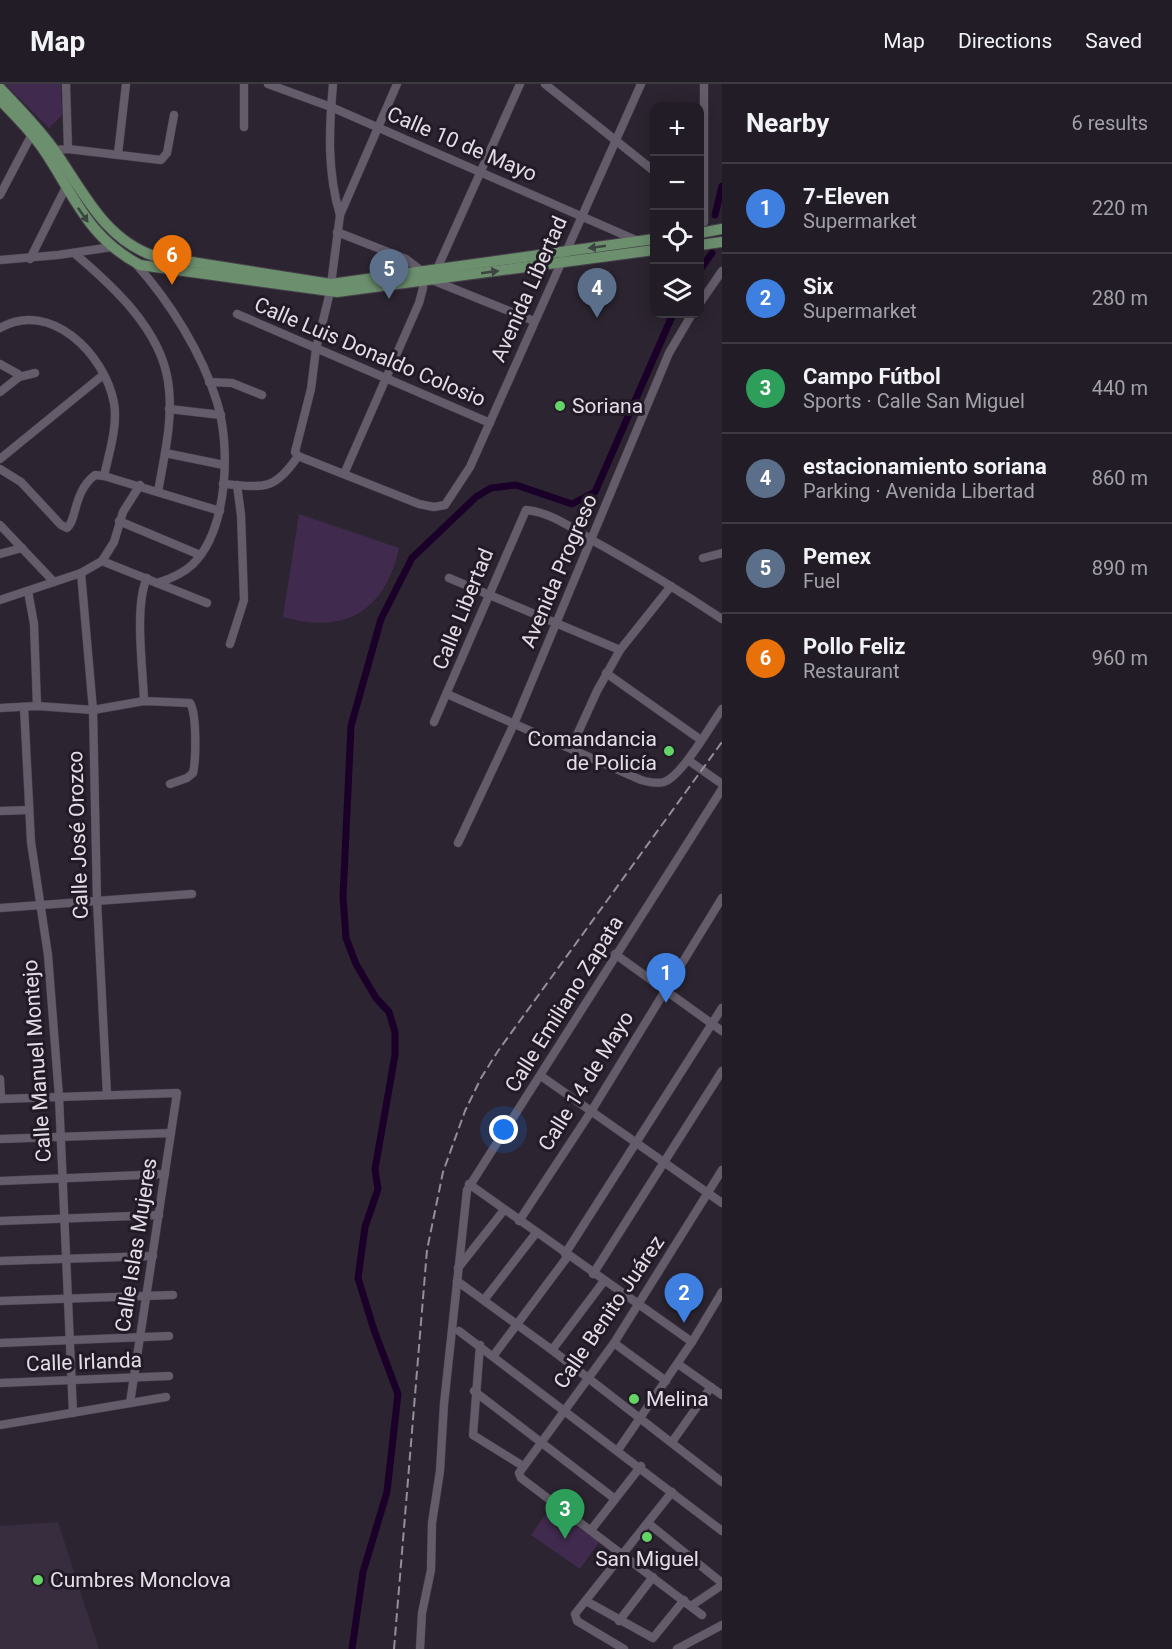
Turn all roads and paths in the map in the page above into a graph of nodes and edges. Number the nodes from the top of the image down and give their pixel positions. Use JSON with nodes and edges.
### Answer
{"nodes":[{"id":1,"x":66,"y":84,"type":"edge"},
{"id":2,"x":126,"y":84,"type":"edge"},
{"id":3,"x":244,"y":84,"type":"edge"},
{"id":4,"x":268,"y":84,"type":"edge"},
{"id":5,"x":333,"y":84,"type":"edge"},
{"id":6,"x":397,"y":84,"type":"edge"},
{"id":7,"x":520,"y":84,"type":"edge"},
{"id":8,"x":545,"y":84,"type":"edge"},
{"id":9,"x":641,"y":84,"type":"edge"},
{"id":10,"x":704,"y":84,"type":"edge"},
{"id":11,"x":0,"y":88,"type":"edge"},
{"id":12,"x":0,"y":100,"type":"edge"},
{"id":13,"x":331,"y":107,"type":"junction"},
{"id":14,"x":174,"y":115,"type":"dead end"},
{"id":15,"x":244,"y":127,"type":"dead end"},
{"id":16,"x":379,"y":128,"type":"junction"},
{"id":17,"x":32,"y":135,"type":"junction"},
{"id":18,"x":615,"y":142,"type":"junction"},
{"id":19,"x":68,"y":149,"type":"junction"},
{"id":20,"x":54,"y":150,"type":"junction"},
{"id":21,"x":118,"y":154,"type":"junction"},
{"id":22,"x":650,"y":168,"type":"edge"},
{"id":23,"x":481,"y":171,"type":"junction"},
{"id":24,"x":66,"y":187,"type":"junction"},
{"id":25,"x":0,"y":195,"type":"edge"},
{"id":26,"x":340,"y":215,"type":"junction"},
{"id":27,"x":581,"y":215,"type":"junction"},
{"id":28,"x":709,"y":229,"type":"edge"},
{"id":29,"x":337,"y":232,"type":"junction"},
{"id":30,"x":650,"y":240,"type":"edge"},
{"id":31,"x":639,"y":241,"type":"junction"},
{"id":32,"x":722,"y":242,"type":"edge"},
{"id":33,"x":704,"y":244,"type":"edge"},
{"id":34,"x":112,"y":247,"type":"junction"},
{"id":35,"x":650,"y":251,"type":"edge"},
{"id":36,"x":565,"y":252,"type":"junction"},
{"id":37,"x":74,"y":253,"type":"junction"},
{"id":38,"x":30,"y":258,"type":"junction"},
{"id":39,"x":0,"y":260,"type":"edge"},
{"id":40,"x":133,"y":261,"type":"junction"},
{"id":41,"x":560,"y":263,"type":"junction"},
{"id":42,"x":722,"y":271,"type":"edge"},
{"id":43,"x":429,"y":276,"type":"junction"},
{"id":44,"x":331,"y":288,"type":"junction"},
{"id":45,"x":704,"y":296,"type":"edge"},
{"id":46,"x":237,"y":314,"type":"dead end"},
{"id":47,"x":690,"y":318,"type":"edge"},
{"id":48,"x":534,"y":321,"type":"junction"},
{"id":49,"x":0,"y":328,"type":"edge"},
{"id":50,"x":316,"y":349,"type":"junction"},
{"id":51,"x":0,"y":364,"type":"edge"},
{"id":52,"x":34,"y":373,"type":"dead end"},
{"id":53,"x":103,"y":375,"type":"junction"},
{"id":54,"x":19,"y":377,"type":"junction"},
{"id":55,"x":387,"y":379,"type":"junction"},
{"id":56,"x":209,"y":382,"type":"junction"},
{"id":57,"x":0,"y":392,"type":"edge"},
{"id":58,"x":262,"y":395,"type":"dead end"},
{"id":59,"x":169,"y":409,"type":"junction"},
{"id":60,"x":221,"y":416,"type":"junction"},
{"id":61,"x":490,"y":423,"type":"junction"},
{"id":62,"x":165,"y":453,"type":"junction"},
{"id":63,"x":298,"y":456,"type":"junction"},
{"id":64,"x":0,"y":459,"type":"edge"},
{"id":65,"x":224,"y":465,"type":"junction"},
{"id":66,"x":0,"y":469,"type":"edge"},
{"id":67,"x":344,"y":474,"type":"junction"},
{"id":68,"x":104,"y":476,"type":"junction"},
{"id":69,"x":223,"y":484,"type":"junction"},
{"id":70,"x":140,"y":485,"type":"junction"},
{"id":71,"x":237,"y":485,"type":"junction"},
{"id":72,"x":158,"y":492,"type":"junction"},
{"id":73,"x":220,"y":511,"type":"junction"},
{"id":74,"x":119,"y":521,"type":"junction"},
{"id":75,"x":0,"y":525,"type":"edge"},
{"id":76,"x":592,"y":540,"type":"junction"},
{"id":77,"x":22,"y":548,"type":"junction"},
{"id":78,"x":722,"y":553,"type":"edge"},
{"id":79,"x":0,"y":554,"type":"edge"},
{"id":80,"x":200,"y":555,"type":"junction"},
{"id":81,"x":703,"y":558,"type":"dead end"},
{"id":82,"x":102,"y":561,"type":"junction"},
{"id":83,"x":81,"y":573,"type":"junction"},
{"id":84,"x":147,"y":578,"type":"junction"},
{"id":85,"x":449,"y":578,"type":"dead end"},
{"id":86,"x":54,"y":582,"type":"junction"},
{"id":87,"x":157,"y":583,"type":"junction"},
{"id":88,"x":671,"y":586,"type":"junction"},
{"id":89,"x":28,"y":591,"type":"junction"},
{"id":90,"x":487,"y":595,"type":"junction"},
{"id":91,"x":0,"y":600,"type":"edge"},
{"id":92,"x":207,"y":603,"type":"dead end"},
{"id":93,"x":722,"y":619,"type":"edge"},
{"id":94,"x":556,"y":622,"type":"junction"},
{"id":95,"x":230,"y":644,"type":"dead end"},
{"id":96,"x":620,"y":650,"type":"junction"},
{"id":97,"x":606,"y":673,"type":"junction"},
{"id":98,"x":447,"y":694,"type":"junction"},
{"id":99,"x":144,"y":701,"type":"junction"},
{"id":100,"x":37,"y":706,"type":"junction"},
{"id":101,"x":24,"y":707,"type":"junction"},
{"id":102,"x":0,"y":708,"type":"edge"},
{"id":103,"x":722,"y":709,"type":"edge"},
{"id":104,"x":93,"y":710,"type":"junction"},
{"id":105,"x":434,"y":722,"type":"dead end"},
{"id":106,"x":514,"y":724,"type":"junction"},
{"id":107,"x":701,"y":740,"type":"junction"},
{"id":108,"x":571,"y":748,"type":"junction"},
{"id":109,"x":688,"y":760,"type":"junction"},
{"id":110,"x":170,"y":784,"type":"dead end"},
{"id":111,"x":722,"y":784,"type":"edge"},
{"id":112,"x":722,"y":789,"type":"edge"},
{"id":113,"x":29,"y":810,"type":"junction"},
{"id":114,"x":0,"y":811,"type":"edge"},
{"id":115,"x":458,"y":843,"type":"dead end"},
{"id":116,"x":192,"y":894,"type":"dead end"},
{"id":117,"x":722,"y":898,"type":"edge"},
{"id":118,"x":97,"y":901,"type":"junction"},
{"id":119,"x":41,"y":905,"type":"junction"},
{"id":120,"x":0,"y":908,"type":"edge"},
{"id":121,"x":615,"y":954,"type":"junction"},
{"id":122,"x":664,"y":989,"type":"junction"},
{"id":123,"x":722,"y":1008,"type":"edge"},
{"id":124,"x":712,"y":1025,"type":"junction"},
{"id":125,"x":722,"y":1031,"type":"edge"},
{"id":126,"x":722,"y":1071,"type":"edge"},
{"id":127,"x":541,"y":1076,"type":"junction"},
{"id":128,"x":0,"y":1079,"type":"edge"},
{"id":129,"x":108,"y":1095,"type":"junction"},
{"id":130,"x":59,"y":1097,"type":"junction"},
{"id":131,"x":0,"y":1099,"type":"edge"},
{"id":132,"x":592,"y":1110,"type":"junction"},
{"id":133,"x":171,"y":1133,"type":"junction"},
{"id":134,"x":62,"y":1137,"type":"junction"},
{"id":135,"x":0,"y":1139,"type":"edge"},
{"id":136,"x":637,"y":1142,"type":"junction"},
{"id":137,"x":663,"y":1161,"type":"junction"},
{"id":138,"x":722,"y":1170,"type":"edge"},
{"id":139,"x":165,"y":1174,"type":"junction"},
{"id":140,"x":63,"y":1178,"type":"junction"},
{"id":141,"x":0,"y":1181,"type":"edge"},
{"id":142,"x":469,"y":1184,"type":"junction"},
{"id":143,"x":708,"y":1194,"type":"junction"},
{"id":144,"x":722,"y":1203,"type":"edge"},
{"id":145,"x":504,"y":1210,"type":"junction"},
{"id":146,"x":159,"y":1215,"type":"junction"},
{"id":147,"x":65,"y":1218,"type":"junction"},
{"id":148,"x":0,"y":1221,"type":"edge"},
{"id":149,"x":519,"y":1221,"type":"junction"},
{"id":150,"x":536,"y":1233,"type":"junction"},
{"id":151,"x":566,"y":1255,"type":"junction"},
{"id":152,"x":153,"y":1256,"type":"junction"},
{"id":153,"x":67,"y":1259,"type":"junction"},
{"id":154,"x":0,"y":1261,"type":"edge"},
{"id":155,"x":457,"y":1269,"type":"junction"},
{"id":156,"x":593,"y":1274,"type":"junction"},
{"id":157,"x":457,"y":1281,"type":"junction"},
{"id":158,"x":604,"y":1281,"type":"junction"},
{"id":159,"x":722,"y":1292,"type":"edge"},
{"id":160,"x":147,"y":1295,"type":"junction"},
{"id":161,"x":173,"y":1295,"type":"dead end"},
{"id":162,"x":68,"y":1298,"type":"junction"},
{"id":163,"x":484,"y":1300,"type":"junction"},
{"id":164,"x":0,"y":1301,"type":"edge"},
{"id":165,"x":639,"y":1306,"type":"junction"},
{"id":166,"x":517,"y":1326,"type":"junction"},
{"id":167,"x":459,"y":1330,"type":"dead end"},
{"id":168,"x":169,"y":1336,"type":"dead end"},
{"id":169,"x":140,"y":1338,"type":"junction"},
{"id":170,"x":70,"y":1340,"type":"junction"},
{"id":171,"x":692,"y":1342,"type":"junction"},
{"id":172,"x":0,"y":1343,"type":"edge"},
{"id":173,"x":614,"y":1343,"type":"junction"},
{"id":174,"x":480,"y":1345,"type":"junction"},
{"id":175,"x":552,"y":1350,"type":"junction"},
{"id":176,"x":494,"y":1355,"type":"junction"},
{"id":177,"x":678,"y":1364,"type":"junction"},
{"id":178,"x":170,"y":1376,"type":"dead end"},
{"id":179,"x":134,"y":1378,"type":"junction"},
{"id":180,"x":588,"y":1379,"type":"junction"},
{"id":181,"x":72,"y":1380,"type":"junction"},
{"id":182,"x":666,"y":1382,"type":"junction"},
{"id":183,"x":0,"y":1383,"type":"edge"},
{"id":184,"x":711,"y":1387,"type":"junction"},
{"id":185,"x":474,"y":1391,"type":"junction"},
{"id":186,"x":722,"y":1395,"type":"edge"},
{"id":187,"x":166,"y":1397,"type":"dead end"},
{"id":188,"x":130,"y":1403,"type":"junction"},
{"id":189,"x":564,"y":1410,"type":"junction"},
{"id":190,"x":73,"y":1413,"type":"junction"},
{"id":191,"x":640,"y":1419,"type":"junction"},
{"id":192,"x":0,"y":1425,"type":"edge"},
{"id":193,"x":542,"y":1441,"type":"junction"},
{"id":194,"x":672,"y":1442,"type":"junction"},
{"id":195,"x":618,"y":1450,"type":"junction"},
{"id":196,"x":640,"y":1466,"type":"junction"},
{"id":197,"x":521,"y":1468,"type":"junction"},
{"id":198,"x":721,"y":1479,"type":"edge"},
{"id":199,"x":672,"y":1492,"type":"junction"},
{"id":200,"x":615,"y":1499,"type":"junction"},
{"id":201,"x":648,"y":1523,"type":"junction"},
{"id":202,"x":591,"y":1530,"type":"junction"},
{"id":203,"x":722,"y":1531,"type":"edge"},
{"id":204,"x":622,"y":1554,"type":"junction"},
{"id":205,"x":653,"y":1577,"type":"junction"},
{"id":206,"x":722,"y":1584,"type":"edge"},
{"id":207,"x":586,"y":1601,"type":"junction"},
{"id":208,"x":687,"y":1603,"type":"junction"},
{"id":209,"x":702,"y":1615,"type":"dead end"},
{"id":210,"x":619,"y":1621,"type":"junction"},
{"id":211,"x":722,"y":1625,"type":"edge"},
{"id":212,"x":420,"y":1649,"type":"edge"},
{"id":213,"x":624,"y":1649,"type":"edge"},
{"id":214,"x":677,"y":1649,"type":"edge"}],
"edges":[{"from":1,"to":19,"type":"street"},
{"from":2,"to":21,"type":"street"},
{"from":3,"to":15,"type":"street"},
{"from":4,"to":13,"type":"street","name":"Calle 10 de Mayo"},
{"from":5,"to":13,"type":"street"},
{"from":6,"to":16,"type":"street"},
{"from":7,"to":23,"type":"street"},
{"from":8,"to":18,"type":"street"},
{"from":9,"to":18,"type":"street","name":"Avenida Libertad"},
{"from":10,"to":28,"type":"street"},
{"from":11,"to":20,"type":"main road"},
{"from":12,"to":17,"type":"main road"},
{"from":13,"to":16,"type":"street","name":"Calle 10 de Mayo"},
{"from":13,"to":26,"type":"street"},
{"from":14,"to":21,"type":"street"},
{"from":16,"to":23,"type":"street","name":"Calle 10 de Mayo"},
{"from":16,"to":26,"type":"street"},
{"from":17,"to":24,"type":"main road"},
{"from":17,"to":25,"type":"street"},
{"from":18,"to":22,"type":"street"},
{"from":18,"to":27,"type":"street","name":"Avenida Libertad"},
{"from":19,"to":20,"type":"street"},
{"from":19,"to":21,"type":"street"},
{"from":20,"to":44,"type":"main road"},
{"from":23,"to":27,"type":"street","name":"Calle 10 de Mayo"},
{"from":23,"to":43,"type":"street"},
{"from":24,"to":34,"type":"main road","one_way":true},
{"from":24,"to":38,"type":"street"},
{"from":26,"to":29,"type":"street"},
{"from":27,"to":31,"type":"street","name":"Calle 10 de Mayo"},
{"from":27,"to":36,"type":"street","name":"Avenida Libertad"},
{"from":29,"to":43,"type":"street"},
{"from":29,"to":44,"type":"street"},
{"from":30,"to":31,"type":"main road"},
{"from":31,"to":36,"type":"main road","one_way":true},
{"from":32,"to":33,"type":"main road"},
{"from":34,"to":37,"type":"street"},
{"from":34,"to":40,"type":"main road"},
{"from":35,"to":41,"type":"main road"},
{"from":36,"to":41,"type":"street","name":"Avenida Libertad"},
{"from":36,"to":43,"type":"main road"},
{"from":37,"to":38,"type":"street"},
{"from":37,"to":59,"type":"street"},
{"from":38,"to":39,"type":"street"},
{"from":40,"to":44,"type":"main road"},
{"from":40,"to":56,"type":"street"},
{"from":43,"to":41,"type":"main road","one_way":true},
{"from":41,"to":48,"type":"street","name":"Avenida Libertad"},
{"from":42,"to":45,"type":"street"},
{"from":43,"to":44,"type":"main road"},
{"from":43,"to":48,"type":"street"},
{"from":43,"to":55,"type":"street"},
{"from":44,"to":50,"type":"street"},
{"from":46,"to":50,"type":"street","name":"Calle Luis Donaldo Colosio"},
{"from":47,"to":76,"type":"street","name":"Avenida Progreso"},
{"from":48,"to":61,"type":"street","name":"Avenida Libertad"},
{"from":49,"to":53,"type":"street"},
{"from":50,"to":55,"type":"street","name":"Calle Luis Donaldo Colosio"},
{"from":50,"to":63,"type":"street"},
{"from":51,"to":54,"type":"street"},
{"from":52,"to":54,"type":"street"},
{"from":53,"to":64,"type":"street"},
{"from":53,"to":68,"type":"street"},
{"from":54,"to":57,"type":"street"},
{"from":55,"to":61,"type":"street","name":"Calle Luis Donaldo Colosio"},
{"from":55,"to":67,"type":"street"},
{"from":56,"to":58,"type":"street"},
{"from":56,"to":60,"type":"street"},
{"from":59,"to":60,"type":"street"},
{"from":59,"to":62,"type":"street"},
{"from":60,"to":65,"type":"street"},
{"from":61,"to":67,"type":"street","name":"Avenida Libertad"},
{"from":62,"to":65,"type":"street"},
{"from":62,"to":72,"type":"street"},
{"from":63,"to":67,"type":"street"},
{"from":63,"to":71,"type":"street"},
{"from":65,"to":69,"type":"street"},
{"from":66,"to":68,"type":"street"},
{"from":68,"to":70,"type":"street"},
{"from":69,"to":71,"type":"street"},
{"from":69,"to":73,"type":"street"},
{"from":70,"to":72,"type":"street"},
{"from":70,"to":74,"type":"street"},
{"from":71,"to":95,"type":"street"},
{"from":72,"to":73,"type":"street"},
{"from":73,"to":80,"type":"street"},
{"from":74,"to":80,"type":"street"},
{"from":74,"to":82,"type":"street"},
{"from":75,"to":77,"type":"street"},
{"from":76,"to":88,"type":"street"},
{"from":76,"to":90,"type":"street","name":"Calle Libertad"},
{"from":76,"to":94,"type":"street","name":"Avenida Progreso"},
{"from":77,"to":79,"type":"street"},
{"from":77,"to":86,"type":"street"},
{"from":78,"to":81,"type":"street"},
{"from":80,"to":87,"type":"street"},
{"from":82,"to":83,"type":"street"},
{"from":82,"to":84,"type":"street"},
{"from":83,"to":86,"type":"street"},
{"from":83,"to":104,"type":"street","name":"Calle José Orozco"},
{"from":84,"to":87,"type":"street"},
{"from":84,"to":99,"type":"street"},
{"from":85,"to":90,"type":"street"},
{"from":86,"to":89,"type":"street"},
{"from":87,"to":92,"type":"street"},
{"from":88,"to":93,"type":"street"},
{"from":88,"to":96,"type":"street"},
{"from":89,"to":91,"type":"street"},
{"from":89,"to":100,"type":"street"},
{"from":90,"to":94,"type":"street"},
{"from":90,"to":98,"type":"street","name":"Calle Libertad"},
{"from":94,"to":96,"type":"street"},
{"from":94,"to":106,"type":"street","name":"Avenida Progreso"},
{"from":96,"to":97,"type":"street"},
{"from":97,"to":107,"type":"street"},
{"from":97,"to":108,"type":"street"},
{"from":98,"to":105,"type":"street","name":"Calle Libertad"},
{"from":98,"to":106,"type":"street"},
{"from":99,"to":104,"type":"street"},
{"from":99,"to":110,"type":"street"},
{"from":100,"to":101,"type":"street"},
{"from":100,"to":104,"type":"street"},
{"from":101,"to":102,"type":"street"},
{"from":101,"to":113,"type":"street","name":"Calle Manuel Montejo"},
{"from":103,"to":107,"type":"street"},
{"from":104,"to":118,"type":"street","name":"Calle José Orozco"},
{"from":106,"to":108,"type":"street"},
{"from":106,"to":115,"type":"street","name":"Avenida Progreso"},
{"from":107,"to":109,"type":"street"},
{"from":108,"to":109,"type":"street"},
{"from":109,"to":111,"type":"street"},
{"from":112,"to":121,"type":"street","name":"Calle Emiliano Zapata"},
{"from":113,"to":114,"type":"street"},
{"from":113,"to":119,"type":"street","name":"Calle Manuel Montejo"},
{"from":116,"to":118,"type":"street"},
{"from":117,"to":122,"type":"street","name":"Calle 14 de Mayo"},
{"from":118,"to":119,"type":"street"},
{"from":118,"to":129,"type":"street","name":"Calle José Orozco"},
{"from":119,"to":120,"type":"street"},
{"from":119,"to":130,"type":"street","name":"Calle Manuel Montejo"},
{"from":121,"to":122,"type":"street"},
{"from":121,"to":127,"type":"street","name":"Calle Emiliano Zapata"},
{"from":122,"to":124,"type":"street"},
{"from":122,"to":132,"type":"street","name":"Calle 14 de Mayo"},
{"from":123,"to":124,"type":"street"},
{"from":124,"to":125,"type":"street"},
{"from":124,"to":136,"type":"street"},
{"from":126,"to":137,"type":"street"},
{"from":127,"to":132,"type":"street"},
{"from":127,"to":142,"type":"street","name":"Calle Emiliano Zapata"},
{"from":128,"to":131,"type":"street"},
{"from":129,"to":130,"type":"street"},
{"from":129,"to":133,"type":"street","name":"Calle Islas Mujeres"},
{"from":130,"to":131,"type":"street"},
{"from":130,"to":134,"type":"street","name":"Calle Manuel Montejo"},
{"from":132,"to":136,"type":"street"},
{"from":132,"to":149,"type":"street","name":"Calle 14 de Mayo"},
{"from":133,"to":134,"type":"street"},
{"from":133,"to":139,"type":"street","name":"Calle Islas Mujeres"},
{"from":134,"to":135,"type":"street"},
{"from":134,"to":140,"type":"street","name":"Calle Manuel Montejo"},
{"from":136,"to":137,"type":"street"},
{"from":136,"to":151,"type":"street"},
{"from":137,"to":143,"type":"street"},
{"from":137,"to":156,"type":"street"},
{"from":138,"to":143,"type":"street","name":"Calle Benito Juárez"},
{"from":139,"to":140,"type":"street"},
{"from":139,"to":146,"type":"street","name":"Calle Islas Mujeres"},
{"from":140,"to":141,"type":"street"},
{"from":140,"to":147,"type":"street","name":"Calle Manuel Montejo"},
{"from":142,"to":145,"type":"street"},
{"from":142,"to":155,"type":"street"},
{"from":143,"to":144,"type":"street"},
{"from":143,"to":165,"type":"street","name":"Calle Benito Juárez"},
{"from":145,"to":149,"type":"street"},
{"from":145,"to":155,"type":"street"},
{"from":146,"to":147,"type":"street"},
{"from":146,"to":152,"type":"street","name":"Calle Islas Mujeres"},
{"from":147,"to":148,"type":"street"},
{"from":147,"to":153,"type":"street","name":"Calle Manuel Montejo"},
{"from":149,"to":150,"type":"street"},
{"from":150,"to":151,"type":"street"},
{"from":150,"to":163,"type":"street"},
{"from":151,"to":156,"type":"street"},
{"from":151,"to":166,"type":"street"},
{"from":152,"to":153,"type":"street"},
{"from":152,"to":160,"type":"street","name":"Calle Islas Mujeres"},
{"from":153,"to":154,"type":"street"},
{"from":153,"to":162,"type":"street","name":"Calle Manuel Montejo"},
{"from":155,"to":157,"type":"street"},
{"from":156,"to":158,"type":"street"},
{"from":157,"to":163,"type":"street"},
{"from":157,"to":212,"type":"street"},
{"from":158,"to":165,"type":"street"},
{"from":158,"to":175,"type":"street"},
{"from":159,"to":171,"type":"street"},
{"from":160,"to":161,"type":"street"},
{"from":160,"to":162,"type":"street"},
{"from":160,"to":169,"type":"street","name":"Calle Islas Mujeres"},
{"from":162,"to":164,"type":"street"},
{"from":162,"to":170,"type":"street","name":"Calle Manuel Montejo"},
{"from":163,"to":166,"type":"street"},
{"from":165,"to":171,"type":"street"},
{"from":165,"to":173,"type":"street","name":"Calle Benito Juárez"},
{"from":166,"to":175,"type":"street"},
{"from":166,"to":176,"type":"street"},
{"from":167,"to":174,"type":"street"},
{"from":168,"to":169,"type":"street"},
{"from":169,"to":170,"type":"street"},
{"from":169,"to":179,"type":"street","name":"Calle Islas Mujeres"},
{"from":170,"to":172,"type":"street"},
{"from":170,"to":181,"type":"street","name":"Calle Manuel Montejo"},
{"from":171,"to":177,"type":"street"},
{"from":173,"to":180,"type":"street","name":"Calle Benito Juárez"},
{"from":173,"to":182,"type":"street"},
{"from":174,"to":176,"type":"street"},
{"from":174,"to":185,"type":"street"},
{"from":175,"to":180,"type":"street"},
{"from":176,"to":189,"type":"street"},
{"from":177,"to":182,"type":"street"},
{"from":177,"to":184,"type":"street"},
{"from":178,"to":179,"type":"street","name":"Calle Irlanda"},
{"from":179,"to":181,"type":"street","name":"Calle Irlanda"},
{"from":179,"to":188,"type":"street","name":"Calle Islas Mujeres"},
{"from":180,"to":189,"type":"street","name":"Calle Benito Juárez"},
{"from":180,"to":191,"type":"street"},
{"from":181,"to":183,"type":"street","name":"Calle Irlanda"},
{"from":181,"to":190,"type":"street","name":"Calle Manuel Montejo"},
{"from":182,"to":191,"type":"street"},
{"from":184,"to":186,"type":"street"},
{"from":184,"to":194,"type":"street"},
{"from":185,"to":193,"type":"street"},
{"from":185,"to":197,"type":"street"},
{"from":187,"to":188,"type":"street"},
{"from":188,"to":190,"type":"street"},
{"from":189,"to":193,"type":"street","name":"Calle Benito Juárez"},
{"from":189,"to":195,"type":"street"},
{"from":190,"to":192,"type":"street"},
{"from":191,"to":194,"type":"street"},
{"from":191,"to":195,"type":"street"},
{"from":193,"to":197,"type":"street","name":"Calle Benito Juárez"},
{"from":193,"to":200,"type":"street"},
{"from":194,"to":198,"type":"street"},
{"from":195,"to":196,"type":"street"},
{"from":196,"to":199,"type":"street"},
{"from":196,"to":200,"type":"street"},
{"from":197,"to":202,"type":"street"},
{"from":199,"to":201,"type":"street"},
{"from":199,"to":203,"type":"street"},
{"from":200,"to":202,"type":"street"},
{"from":201,"to":204,"type":"street"},
{"from":201,"to":206,"type":"street"},
{"from":202,"to":204,"type":"street"},
{"from":204,"to":205,"type":"street"},
{"from":204,"to":207,"type":"street"},
{"from":205,"to":208,"type":"street"},
{"from":205,"to":210,"type":"street"},
{"from":206,"to":208,"type":"street"},
{"from":207,"to":210,"type":"street"},
{"from":207,"to":213,"type":"street"},
{"from":208,"to":209,"type":"street"},
{"from":208,"to":210,"type":"street"},
{"from":211,"to":214,"type":"street"}]}
